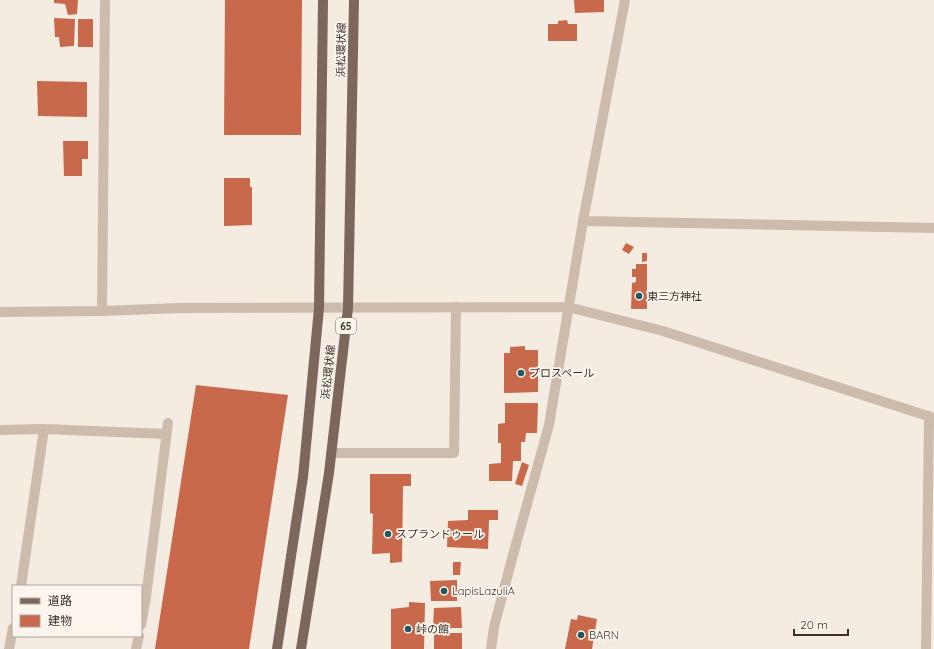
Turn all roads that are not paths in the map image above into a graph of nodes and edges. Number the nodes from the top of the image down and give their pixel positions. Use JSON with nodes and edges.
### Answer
{"nodes":[{"id":1,"x":105,"y":0,"type":"edge"},
{"id":2,"x":323,"y":0,"type":"edge"},
{"id":3,"x":354,"y":0,"type":"edge"},
{"id":4,"x":625,"y":0,"type":"edge"},
{"id":5,"x":583,"y":221,"type":"junction"},
{"id":6,"x":934,"y":228,"type":"edge"},
{"id":7,"x":456,"y":307,"type":"junction"},
{"id":8,"x":568,"y":307,"type":"junction"},
{"id":9,"x":319,"y":308,"type":"junction"},
{"id":10,"x":348,"y":308,"type":"junction"},
{"id":11,"x":102,"y":311,"type":"junction"},
{"id":12,"x":0,"y":312,"type":"edge"},
{"id":13,"x":931,"y":417,"type":"edge"},
{"id":14,"x":168,"y":423,"type":"dead end"},
{"id":15,"x":44,"y":429,"type":"junction"},
{"id":16,"x":0,"y":430,"type":"edge"},
{"id":17,"x":166,"y":434,"type":"junction"},
{"id":18,"x":331,"y":452,"type":"junction"},
{"id":19,"x":21,"y":585,"type":"edge"},
{"id":20,"x":142,"y":619,"type":"edge"},
{"id":21,"x":12,"y":633,"type":"edge"},
{"id":22,"x":139,"y":637,"type":"edge"},
{"id":23,"x":9,"y":649,"type":"edge"},
{"id":24,"x":136,"y":649,"type":"edge"},
{"id":25,"x":277,"y":649,"type":"edge"},
{"id":26,"x":302,"y":649,"type":"edge"},
{"id":27,"x":491,"y":649,"type":"edge"},
{"id":28,"x":926,"y":649,"type":"edge"}],
"edges":[{"from":1,"to":11,"type":"street"},
{"from":2,"to":9,"type":"main road","name":"浜松環状線"},
{"from":3,"to":10,"type":"main road","name":"浜松環状線","number":"65"},
{"from":4,"to":5,"type":"street"},
{"from":5,"to":6,"type":"street"},
{"from":5,"to":8,"type":"street"},
{"from":7,"to":8,"type":"street"},
{"from":7,"to":10,"type":"street"},
{"from":7,"to":18,"type":"street"},
{"from":8,"to":13,"type":"street"},
{"from":8,"to":27,"type":"street"},
{"from":9,"to":10,"type":"street"},
{"from":9,"to":11,"type":"street"},
{"from":9,"to":25,"type":"main road","name":"浜松環状線"},
{"from":10,"to":18,"type":"main road","name":"浜松環状線","number":"65"},
{"from":11,"to":12,"type":"street"},
{"from":13,"to":28,"type":"street"},
{"from":14,"to":17,"type":"street"},
{"from":15,"to":16,"type":"street"},
{"from":15,"to":17,"type":"street"},
{"from":15,"to":19,"type":"street"},
{"from":17,"to":20,"type":"street"},
{"from":18,"to":26,"type":"main road","name":"浜松環状線","number":"65"},
{"from":21,"to":23,"type":"street"},
{"from":22,"to":24,"type":"street"}]}
